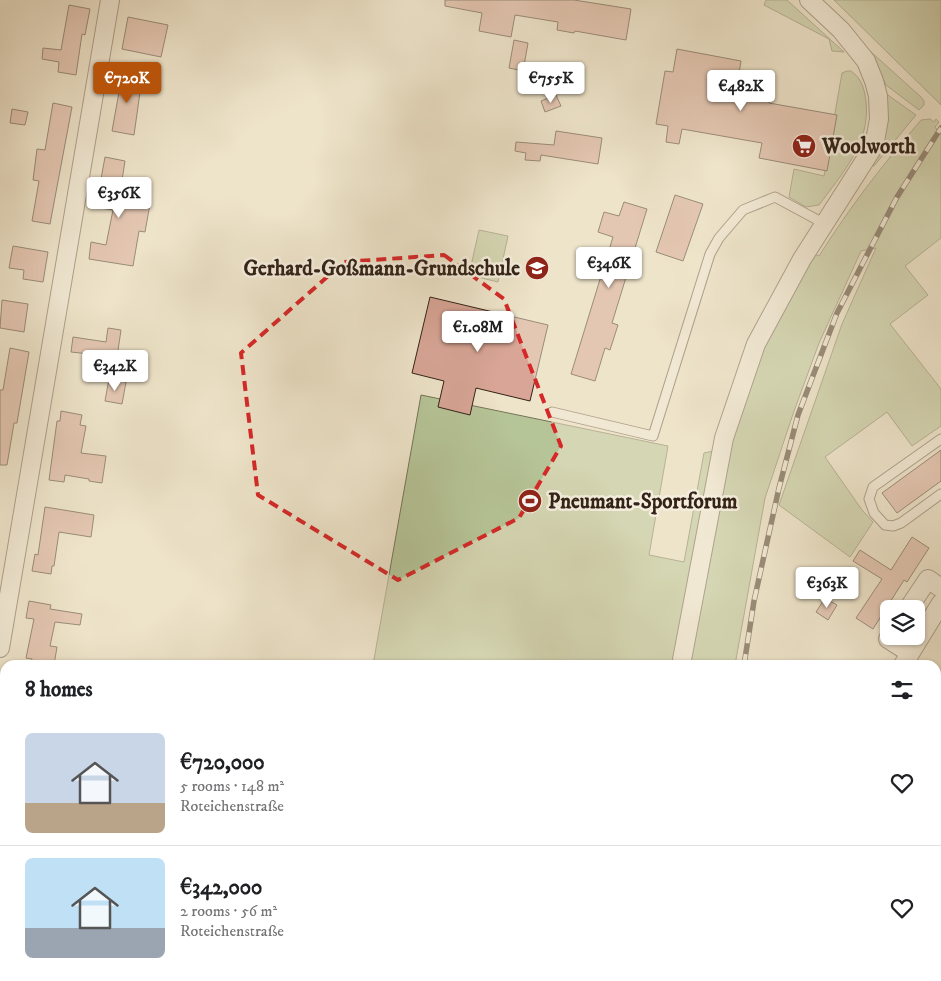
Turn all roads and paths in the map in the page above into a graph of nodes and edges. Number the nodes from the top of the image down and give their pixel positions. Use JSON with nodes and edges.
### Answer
{"nodes":[{"id":1,"x":110,"y":0,"type":"edge"},
{"id":2,"x":809,"y":0,"type":"edge"},
{"id":3,"x":824,"y":224,"type":"junction"},
{"id":4,"x":552,"y":412,"type":"dead end"},
{"id":5,"x":941,"y":439,"type":"edge"},
{"id":6,"x":941,"y":494,"type":"edge"},
{"id":7,"x":941,"y":588,"type":"edge"},
{"id":8,"x":914,"y":600,"type":"edge"},
{"id":9,"x":941,"y":603,"type":"edge"},
{"id":10,"x":893,"y":645,"type":"edge"},
{"id":11,"x":0,"y":648,"type":"edge"},
{"id":12,"x":906,"y":659,"type":"edge"},
{"id":13,"x":682,"y":660,"type":"edge"}],
"edges":[{"from":1,"to":11,"type":"street"},
{"from":2,"to":3,"type":"street"},
{"from":3,"to":4,"type":"lane"},
{"from":3,"to":13,"type":"street"},
{"from":5,"to":6,"type":"lane"},
{"from":7,"to":8,"type":"street"},
{"from":9,"to":12,"type":"street"},
{"from":10,"to":12,"type":"street"}]}
